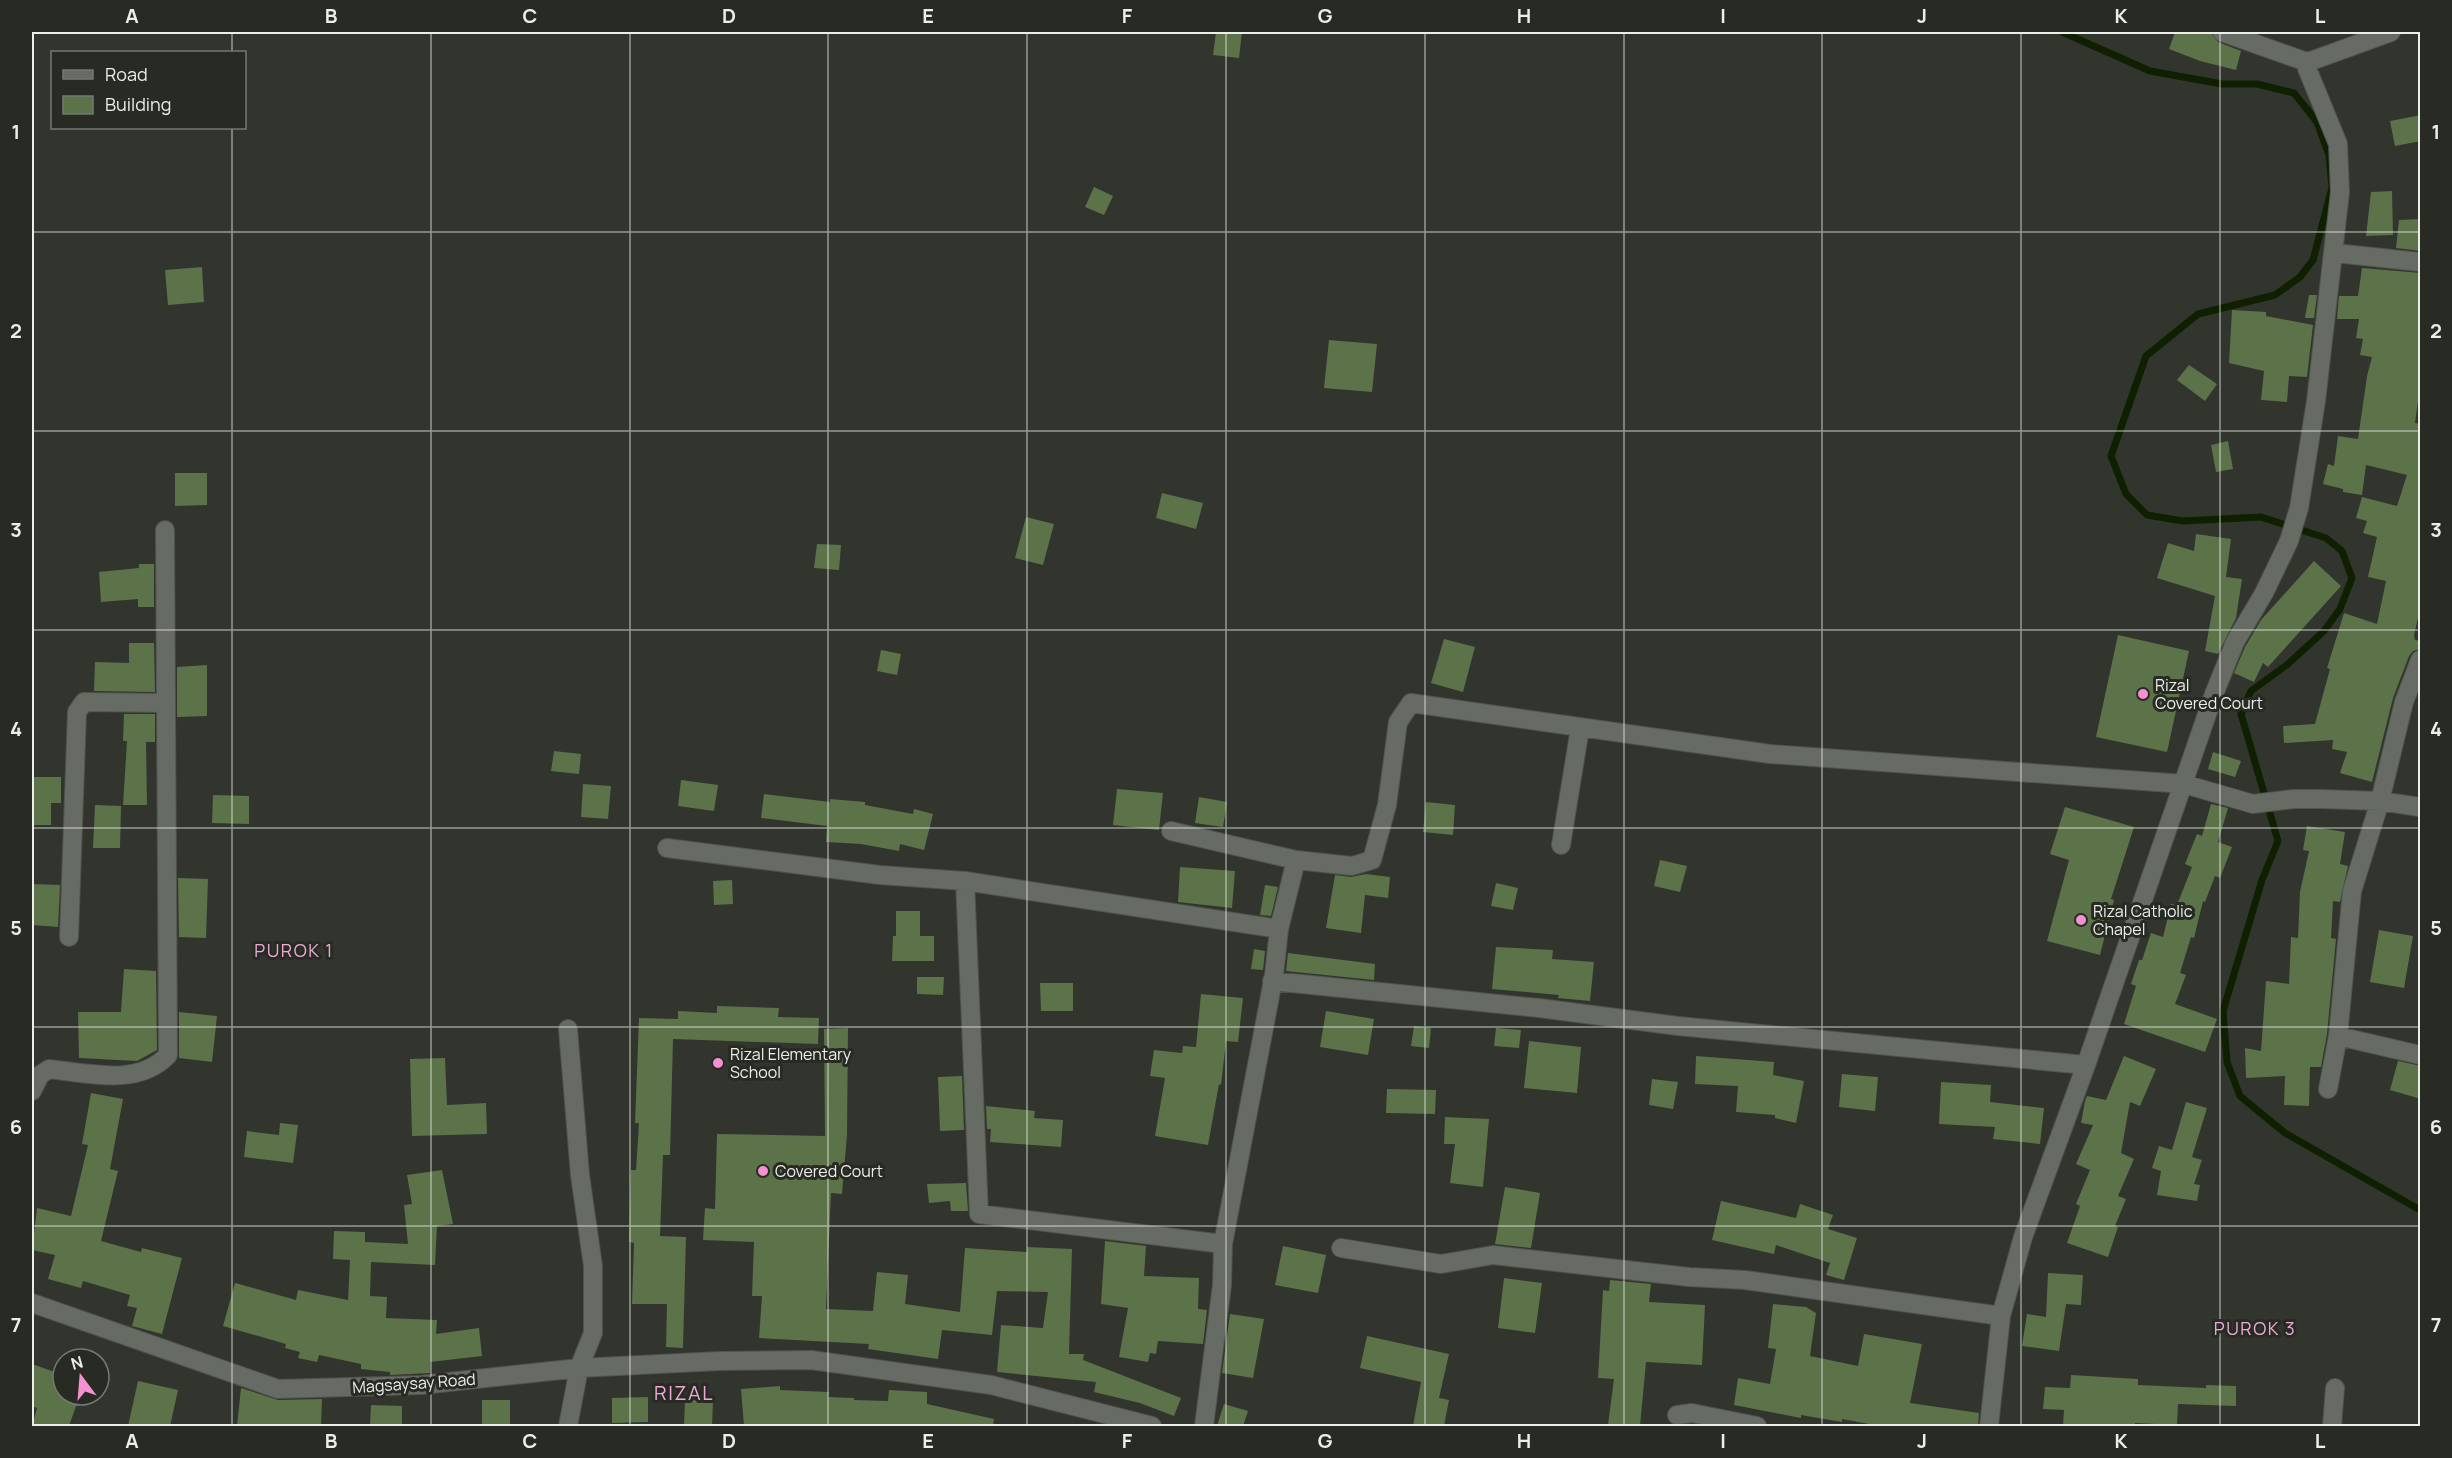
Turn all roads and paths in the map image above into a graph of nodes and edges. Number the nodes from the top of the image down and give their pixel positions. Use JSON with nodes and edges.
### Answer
{"nodes":[{"id":1,"x":2222,"y":32,"type":"edge"},
{"id":2,"x":2391,"y":32,"type":"edge"},
{"id":3,"x":2304,"y":61,"type":"junction"},
{"id":4,"x":2335,"y":253,"type":"junction"},
{"id":5,"x":2421,"y":262,"type":"edge"},
{"id":6,"x":165,"y":530,"type":"dead end"},
{"id":7,"x":2421,"y":660,"type":"edge"},
{"id":8,"x":165,"y":703,"type":"junction"},
{"id":9,"x":1580,"y":728,"type":"junction"},
{"id":10,"x":2184,"y":784,"type":"junction"},
{"id":11,"x":2380,"y":801,"type":"junction"},
{"id":12,"x":2421,"y":807,"type":"edge"},
{"id":13,"x":1171,"y":831,"type":"dead end"},
{"id":14,"x":1561,"y":845,"type":"dead end"},
{"id":15,"x":667,"y":848,"type":"dead end"},
{"id":16,"x":1296,"y":860,"type":"junction"},
{"id":17,"x":965,"y":881,"type":"junction"},
{"id":18,"x":1279,"y":929,"type":"junction"},
{"id":19,"x":69,"y":937,"type":"dead end"},
{"id":20,"x":1272,"y":981,"type":"junction"},
{"id":21,"x":568,"y":1029,"type":"dead end"},
{"id":22,"x":2338,"y":1036,"type":"junction"},
{"id":23,"x":2421,"y":1055,"type":"edge"},
{"id":24,"x":2086,"y":1065,"type":"junction"},
{"id":25,"x":2328,"y":1089,"type":"dead end"},
{"id":26,"x":32,"y":1091,"type":"edge"},
{"id":27,"x":1223,"y":1244,"type":"junction"},
{"id":28,"x":1341,"y":1248,"type":"dead end"},
{"id":29,"x":32,"y":1303,"type":"edge"},
{"id":30,"x":2001,"y":1316,"type":"junction"},
{"id":31,"x":579,"y":1368,"type":"junction"},
{"id":32,"x":2335,"y":1388,"type":"dead end"},
{"id":33,"x":1677,"y":1415,"type":"dead end"},
{"id":34,"x":568,"y":1426,"type":"edge"},
{"id":35,"x":1152,"y":1426,"type":"edge"},
{"id":36,"x":1204,"y":1426,"type":"edge"},
{"id":37,"x":1757,"y":1426,"type":"edge"},
{"id":38,"x":1989,"y":1426,"type":"edge"},
{"id":39,"x":2332,"y":1426,"type":"edge"}],
"edges":[{"from":1,"to":3,"type":"street"},
{"from":2,"to":3,"type":"street"},
{"from":3,"to":4,"type":"street"},
{"from":4,"to":5,"type":"street"},
{"from":4,"to":10,"type":"street"},
{"from":6,"to":8,"type":"street"},
{"from":7,"to":11,"type":"street"},
{"from":8,"to":19,"type":"street"},
{"from":8,"to":26,"type":"street"},
{"from":9,"to":10,"type":"street"},
{"from":9,"to":14,"type":"street"},
{"from":9,"to":16,"type":"street"},
{"from":10,"to":11,"type":"street"},
{"from":10,"to":24,"type":"street"},
{"from":11,"to":12,"type":"street"},
{"from":11,"to":22,"type":"street"},
{"from":13,"to":16,"type":"street"},
{"from":15,"to":17,"type":"street"},
{"from":16,"to":18,"type":"street"},
{"from":17,"to":18,"type":"street"},
{"from":17,"to":27,"type":"street"},
{"from":18,"to":20,"type":"street"},
{"from":20,"to":24,"type":"street"},
{"from":20,"to":27,"type":"street"},
{"from":21,"to":31,"type":"street"},
{"from":22,"to":23,"type":"street"},
{"from":22,"to":25,"type":"street"},
{"from":24,"to":30,"type":"street"},
{"from":27,"to":36,"type":"street"},
{"from":28,"to":30,"type":"street"},
{"from":29,"to":31,"type":"street","name":"Magsaysay Road"},
{"from":30,"to":38,"type":"street"},
{"from":31,"to":34,"type":"street"},
{"from":31,"to":35,"type":"street","name":"Magsaysay Road"},
{"from":32,"to":39,"type":"street"},
{"from":33,"to":37,"type":"street"}]}
